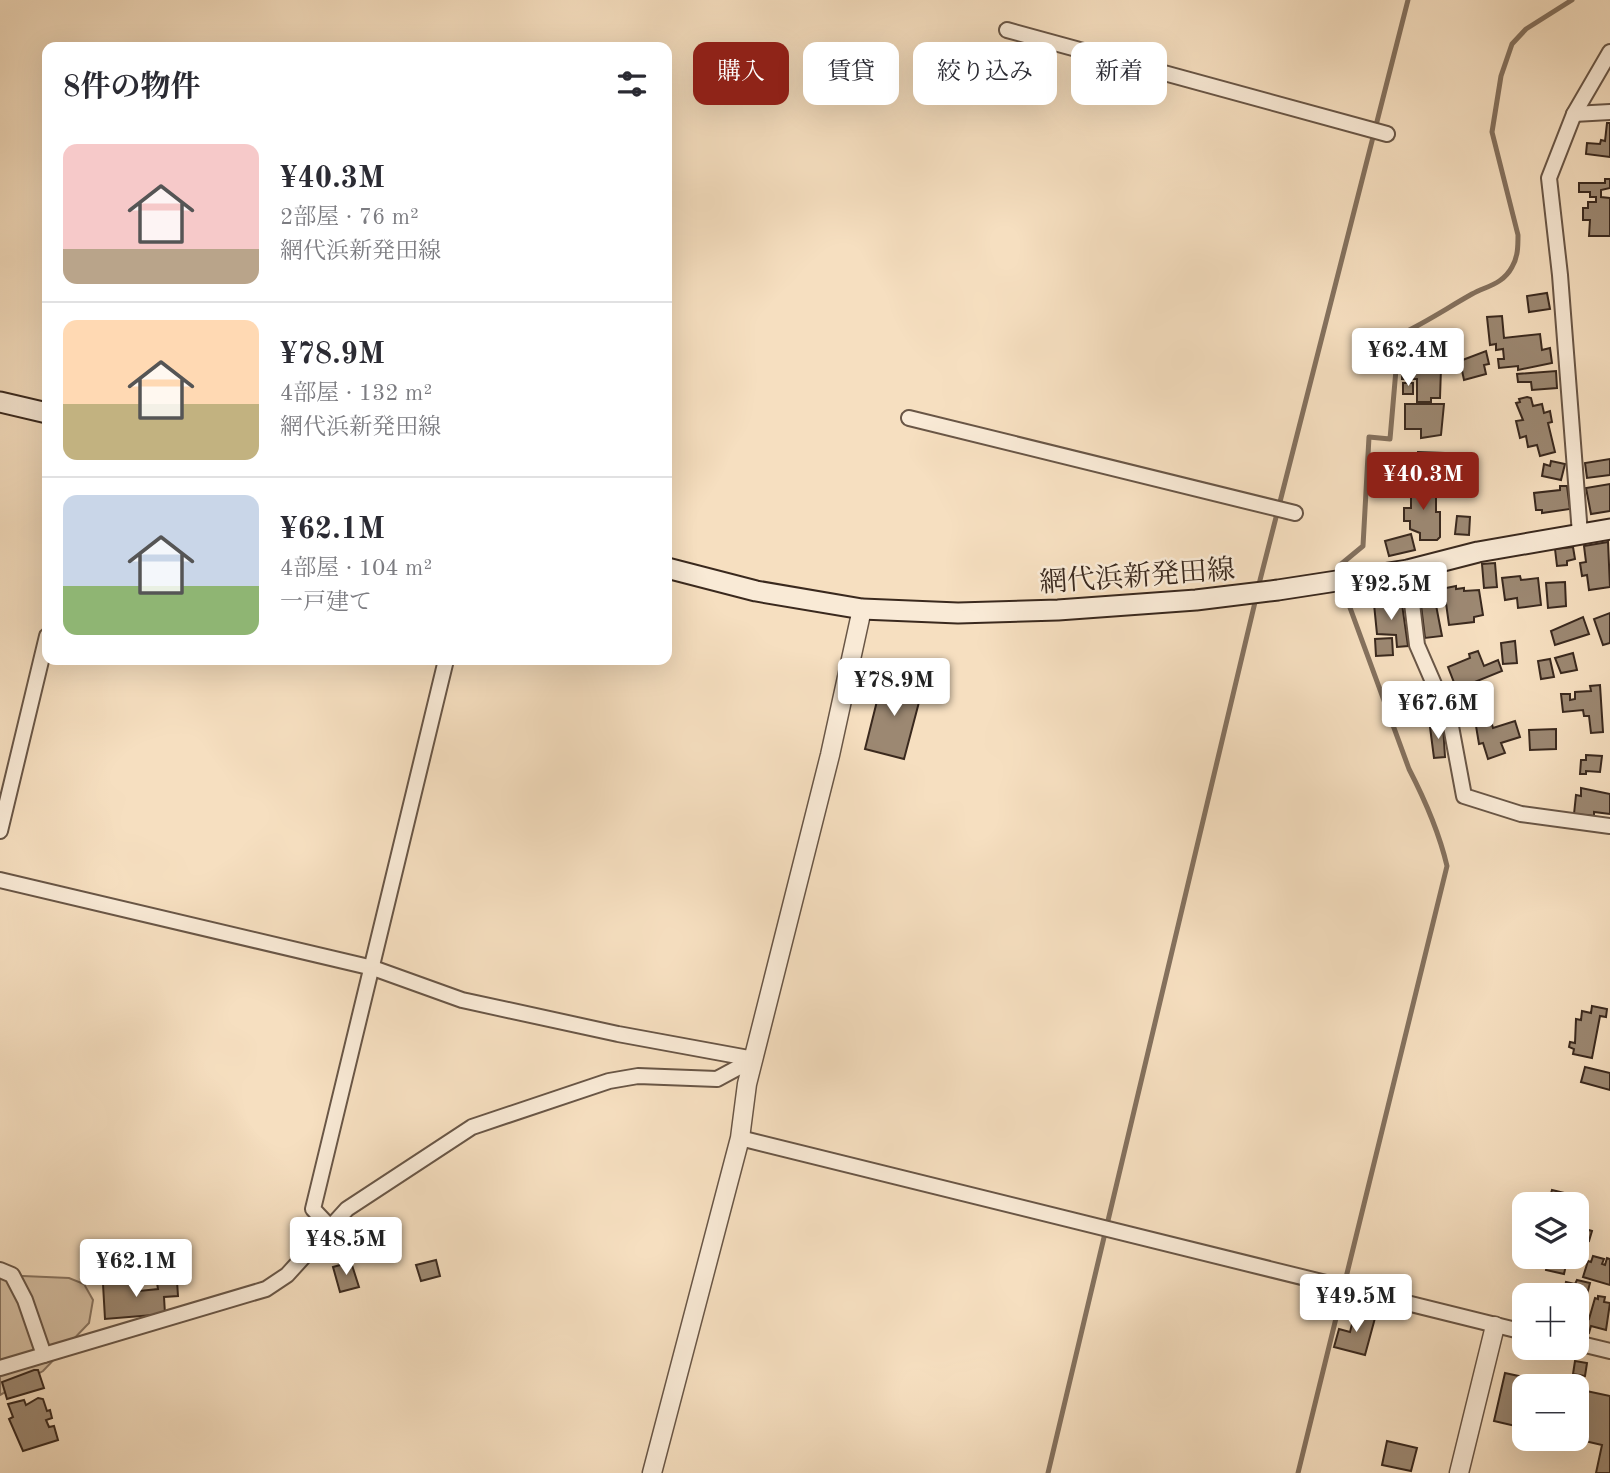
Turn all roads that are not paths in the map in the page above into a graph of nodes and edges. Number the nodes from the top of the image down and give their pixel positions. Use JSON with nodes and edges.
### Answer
{"nodes":[{"id":1,"x":1007,"y":30,"type":"dead end"},
{"id":2,"x":1610,"y":52,"type":"edge"},
{"id":3,"x":1610,"y":112,"type":"edge"},
{"id":4,"x":1574,"y":114,"type":"junction"},
{"id":5,"x":1387,"y":134,"type":"dead end"},
{"id":6,"x":0,"y":402,"type":"edge"},
{"id":7,"x":42,"y":412,"type":"edge"},
{"id":8,"x":909,"y":418,"type":"dead end"},
{"id":9,"x":1296,"y":513,"type":"dead end"},
{"id":10,"x":1610,"y":529,"type":"edge"},
{"id":11,"x":1580,"y":534,"type":"junction"},
{"id":12,"x":672,"y":569,"type":"edge"},
{"id":13,"x":1408,"y":570,"type":"junction"},
{"id":14,"x":862,"y":609,"type":"junction"},
{"id":15,"x":42,"y":657,"type":"edge"},
{"id":16,"x":445,"y":665,"type":"edge"},
{"id":17,"x":1610,"y":826,"type":"edge"},
{"id":18,"x":0,"y":831,"type":"edge"},
{"id":19,"x":0,"y":880,"type":"edge"},
{"id":20,"x":373,"y":968,"type":"junction"},
{"id":21,"x":754,"y":1059,"type":"junction"},
{"id":22,"x":740,"y":1138,"type":"junction"},
{"id":23,"x":329,"y":1226,"type":"junction"},
{"id":24,"x":0,"y":1270,"type":"edge"},
{"id":25,"x":1495,"y":1326,"type":"junction"},
{"id":26,"x":1512,"y":1330,"type":"edge"},
{"id":27,"x":1589,"y":1346,"type":"edge"},
{"id":28,"x":1610,"y":1351,"type":"edge"},
{"id":29,"x":44,"y":1355,"type":"junction"},
{"id":30,"x":0,"y":1368,"type":"edge"},
{"id":31,"x":653,"y":1473,"type":"edge"},
{"id":32,"x":1459,"y":1473,"type":"edge"}],
"edges":[{"from":1,"to":5,"type":"street"},
{"from":2,"to":4,"type":"street"},
{"from":3,"to":4,"type":"street"},
{"from":4,"to":11,"type":"street"},
{"from":6,"to":7,"type":"main road"},
{"from":8,"to":9,"type":"street"},
{"from":10,"to":11,"type":"main road","name":"網代浜新発田線"},
{"from":11,"to":13,"type":"main road","name":"網代浜新発田線"},
{"from":12,"to":14,"type":"main road","name":"網代浜新発田線"},
{"from":13,"to":14,"type":"main road","name":"網代浜新発田線"},
{"from":13,"to":17,"type":"street"},
{"from":14,"to":21,"type":"street"},
{"from":15,"to":18,"type":"street"},
{"from":16,"to":20,"type":"street"},
{"from":19,"to":20,"type":"street"},
{"from":20,"to":21,"type":"street"},
{"from":20,"to":23,"type":"street"},
{"from":21,"to":22,"type":"street"},
{"from":21,"to":23,"type":"street"},
{"from":22,"to":25,"type":"street"},
{"from":22,"to":31,"type":"street"},
{"from":23,"to":29,"type":"street"},
{"from":24,"to":29,"type":"street"},
{"from":25,"to":26,"type":"street"},
{"from":25,"to":32,"type":"street"},
{"from":27,"to":28,"type":"street"},
{"from":29,"to":30,"type":"street"}]}
